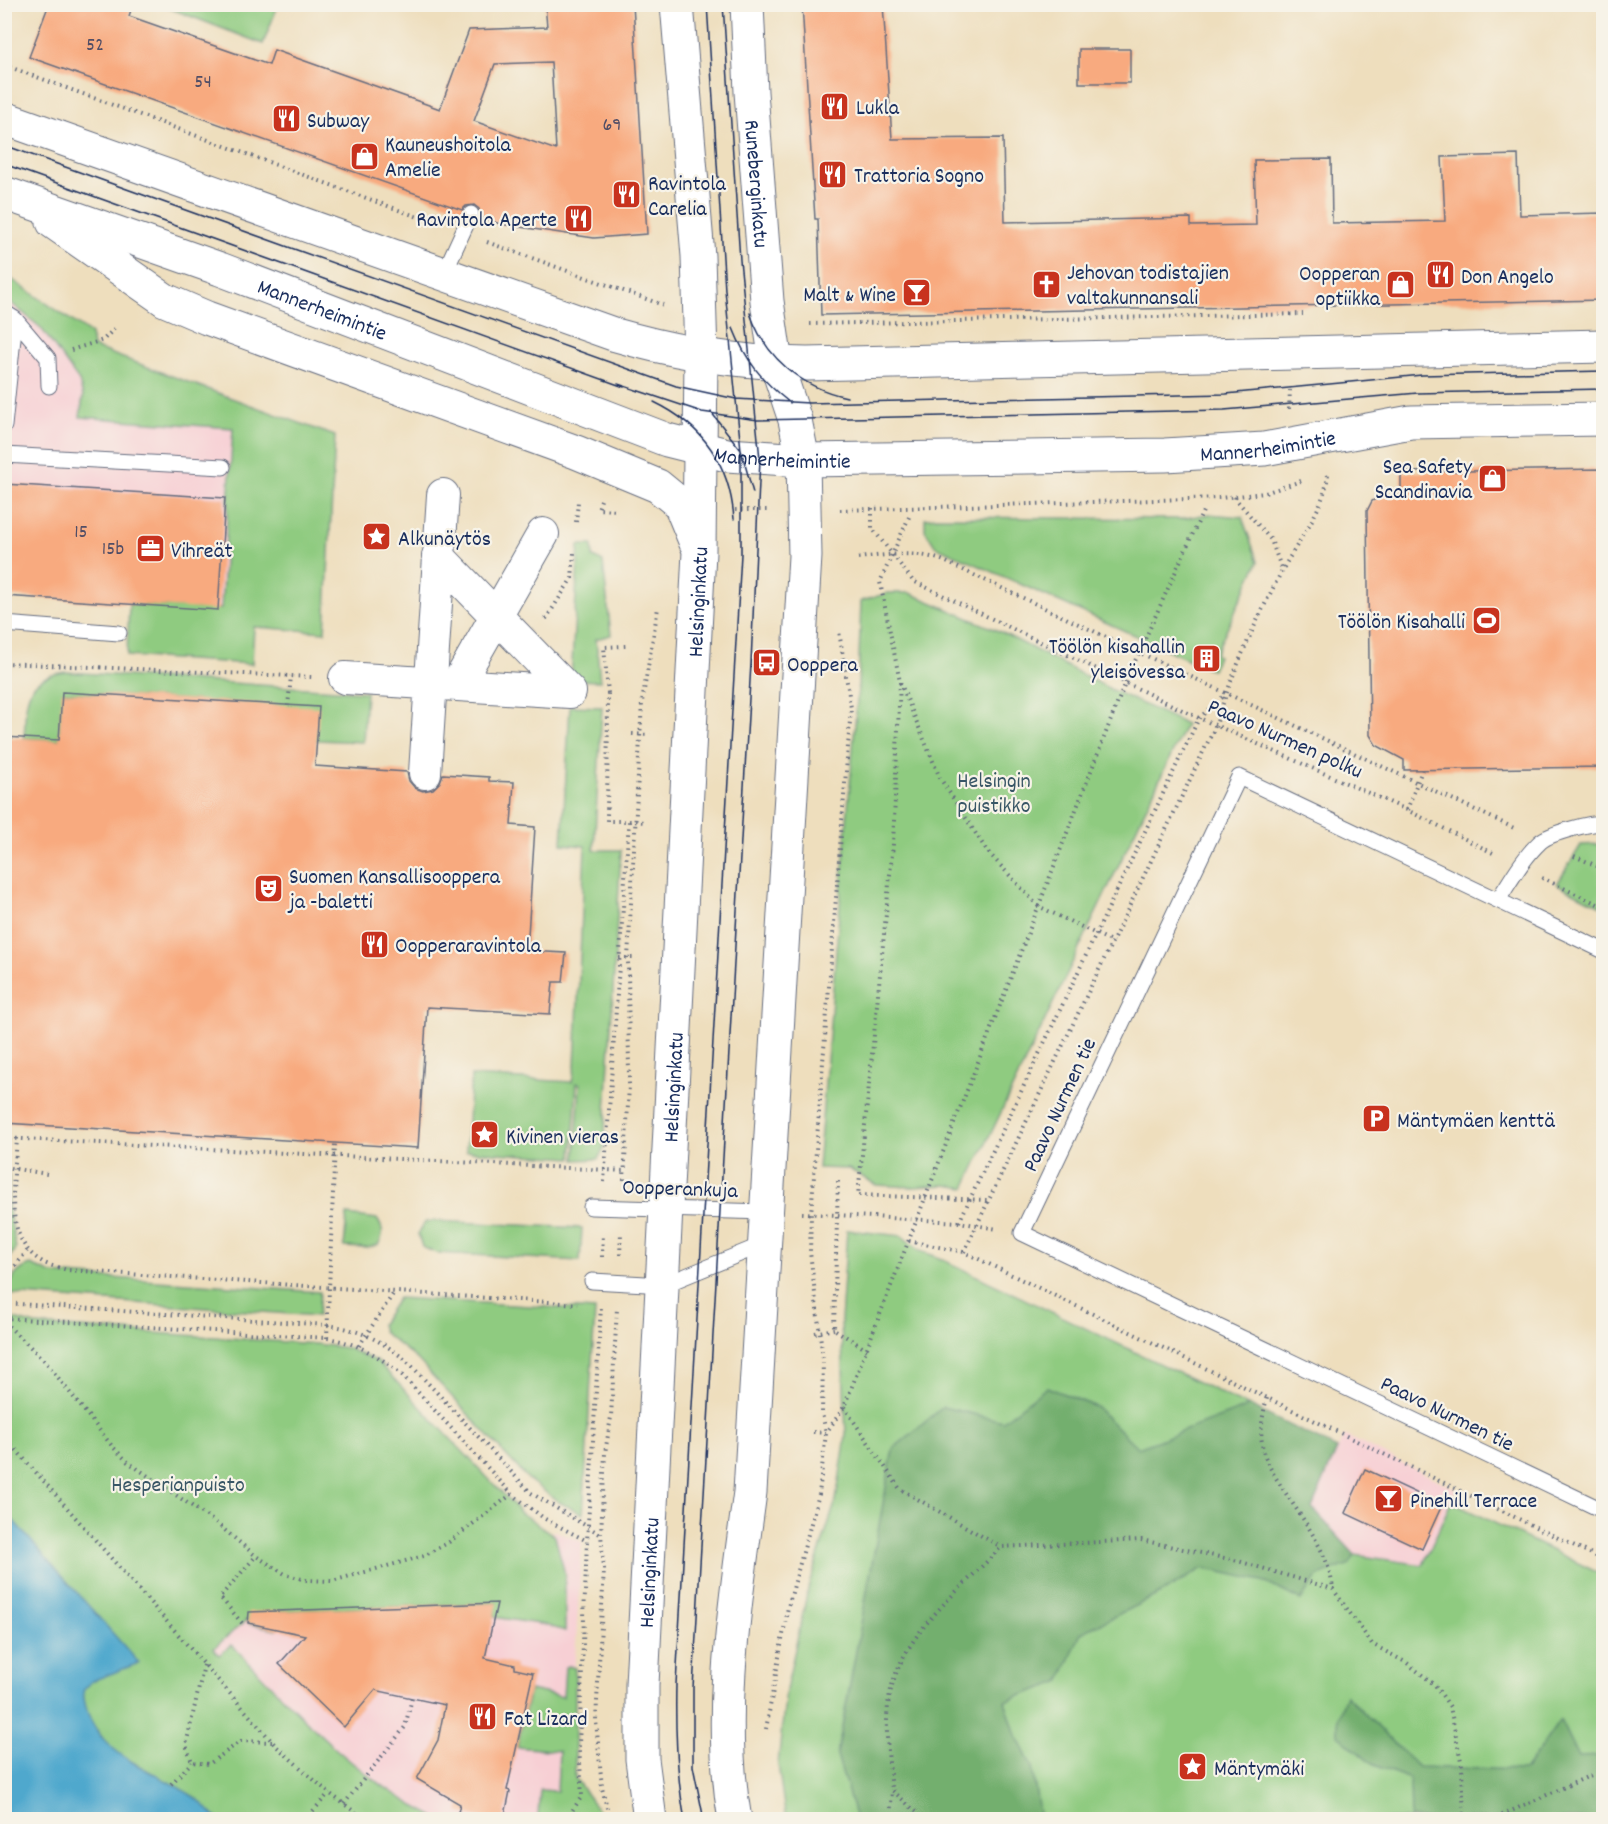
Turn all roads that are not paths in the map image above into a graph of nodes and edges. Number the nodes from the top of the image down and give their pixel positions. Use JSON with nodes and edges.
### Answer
{"nodes":[{"id":1,"x":678,"y":4,"type":"edge"},
{"id":2,"x":747,"y":4,"type":"edge"},
{"id":3,"x":4,"y":118,"type":"edge"},
{"id":4,"x":12,"y":196,"type":"edge"},
{"id":5,"x":471,"y":214,"type":"dead end"},
{"id":6,"x":444,"y":273,"type":"junction"},
{"id":7,"x":10,"y":315,"type":"edge"},
{"id":8,"x":1604,"y":346,"type":"edge"},
{"id":9,"x":701,"y":355,"type":"junction"},
{"id":10,"x":776,"y":363,"type":"junction"},
{"id":11,"x":49,"y":386,"type":"dead end"},
{"id":12,"x":1604,"y":419,"type":"edge"},
{"id":13,"x":4,"y":426,"type":"edge"},
{"id":14,"x":702,"y":450,"type":"junction"},
{"id":15,"x":4,"y":455,"type":"edge"},
{"id":16,"x":803,"y":460,"type":"junction"},
{"id":17,"x":223,"y":467,"type":"dead end"},
{"id":18,"x":443,"y":495,"type":"dead end"},
{"id":19,"x":543,"y":534,"type":"dead end"},
{"id":20,"x":699,"y":552,"type":"junction"},
{"id":21,"x":438,"y":555,"type":"junction"},
{"id":22,"x":496,"y":616,"type":"junction"},
{"id":23,"x":4,"y":624,"type":"edge"},
{"id":24,"x":119,"y":633,"type":"dead end"},
{"id":25,"x":345,"y":678,"type":"road end"},
{"id":26,"x":443,"y":684,"type":"junction"},
{"id":27,"x":425,"y":773,"type":"dead end"},
{"id":28,"x":1604,"y":823,"type":"edge"},
{"id":29,"x":1498,"y":900,"type":"junction"},
{"id":30,"x":1604,"y":951,"type":"edge"},
{"id":31,"x":591,"y":1207,"type":"dead end"},
{"id":32,"x":666,"y":1210,"type":"junction"},
{"id":33,"x":766,"y":1228,"type":"junction"},
{"id":34,"x":592,"y":1281,"type":"dead end"},
{"id":35,"x":664,"y":1285,"type":"junction"},
{"id":36,"x":1604,"y":1511,"type":"edge"},
{"id":37,"x":650,"y":1820,"type":"edge"},
{"id":38,"x":735,"y":1820,"type":"edge"}],
"edges":[{"from":1,"to":9,"type":"main road"},
{"from":2,"to":10,"type":"main road","name":"Runeberginkatu"},
{"from":3,"to":6,"type":"main road"},
{"from":4,"to":14,"type":"main road","name":"Mannerheimintie"},
{"from":4,"to":20,"type":"main road"},
{"from":5,"to":6,"type":"lane"},
{"from":6,"to":9,"type":"main road"},
{"from":7,"to":11,"type":"lane"},
{"from":7,"to":13,"type":"lane"},
{"from":8,"to":10,"type":"main road"},
{"from":9,"to":10,"type":"main road"},
{"from":9,"to":14,"type":"main road","name":"Helsinginkatu"},
{"from":10,"to":16,"type":"main road"},
{"from":12,"to":16,"type":"main road","name":"Mannerheimintie"},
{"from":14,"to":16,"type":"main road","name":"Mannerheimintie"},
{"from":14,"to":20,"type":"main road","name":"Helsinginkatu"},
{"from":15,"to":17,"type":"lane"},
{"from":16,"to":33,"type":"main road"},
{"from":18,"to":21,"type":"street"},
{"from":19,"to":22,"type":"street"},
{"from":20,"to":32,"type":"main road","name":"Helsinginkatu"},
{"from":21,"to":22,"type":"street"},
{"from":21,"to":26,"type":"street"},
{"from":22,"to":26,"type":"street"},
{"from":22,"to":26,"type":"street"},
{"from":23,"to":24,"type":"lane"},
{"from":25,"to":26,"type":"street"},
{"from":26,"to":27,"type":"street"},
{"from":28,"to":29,"type":"lane"},
{"from":29,"to":30,"type":"lane","name":"Paavo Nurmen tie"},
{"from":29,"to":36,"type":"lane","name":"Paavo Nurmen tie"},
{"from":31,"to":32,"type":"lane","name":"Oopperankuja"},
{"from":32,"to":33,"type":"lane","name":"Oopperankuja"},
{"from":32,"to":35,"type":"main road","name":"Helsinginkatu"},
{"from":33,"to":35,"type":"lane"},
{"from":33,"to":38,"type":"main road"},
{"from":34,"to":35,"type":"lane"},
{"from":35,"to":37,"type":"main road","name":"Helsinginkatu"}]}
